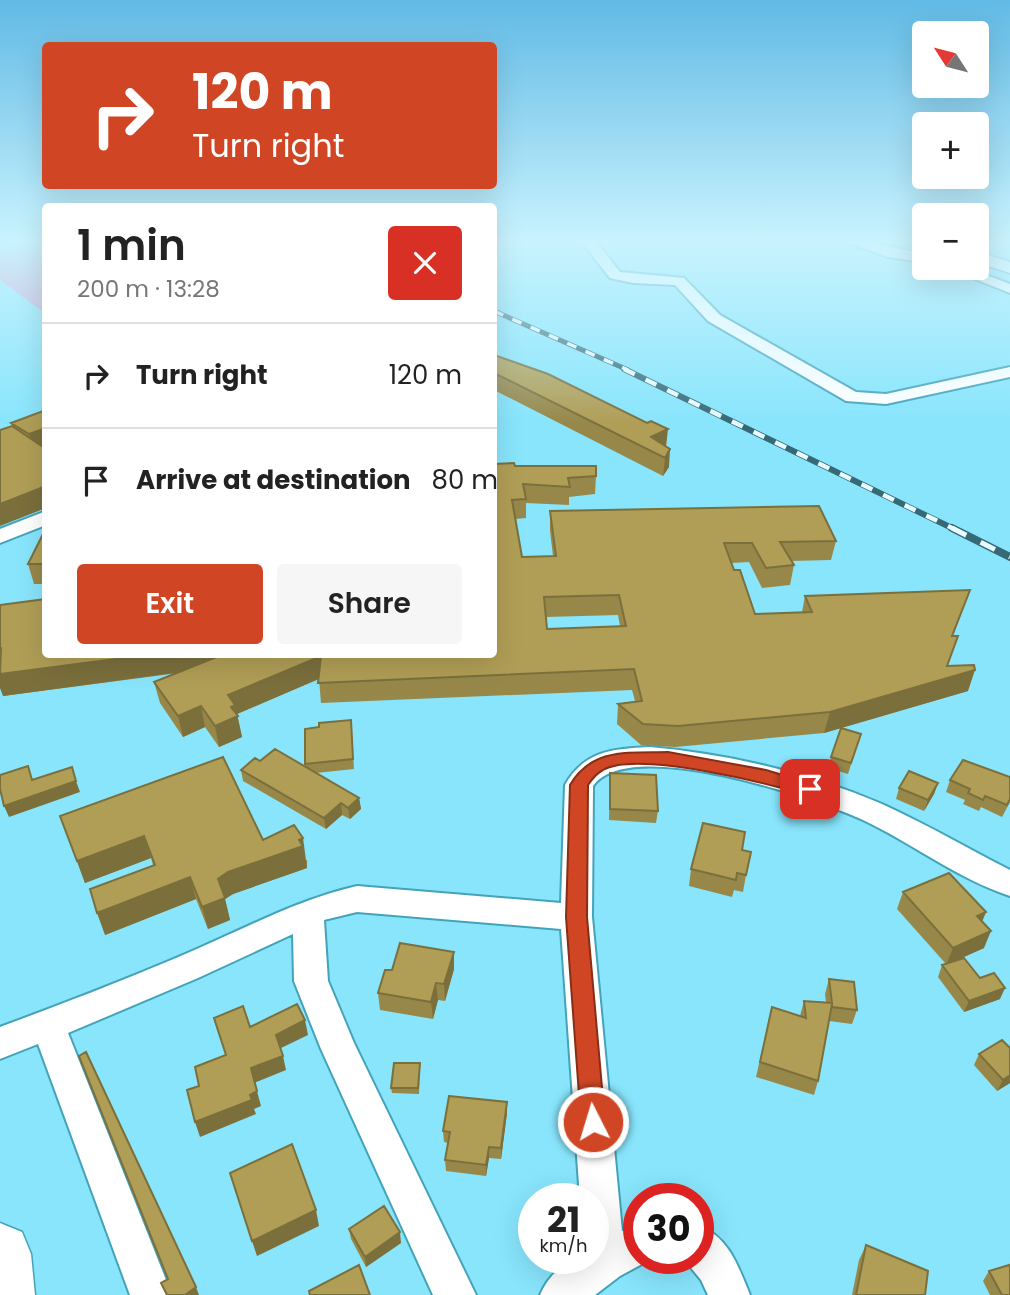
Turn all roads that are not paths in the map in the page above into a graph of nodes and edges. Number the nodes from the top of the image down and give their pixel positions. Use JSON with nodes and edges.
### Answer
{"nodes":[{"id":1,"x":699,"y":302,"type":"edge"},
{"id":2,"x":1010,"y":372,"type":"edge"},
{"id":3,"x":42,"y":519,"type":"edge"},
{"id":4,"x":0,"y":537,"type":"edge"},
{"id":5,"x":1010,"y":884,"type":"edge"},
{"id":6,"x":308,"y":912,"type":"junction"},
{"id":7,"x":576,"y":917,"type":"junction"},
{"id":8,"x":48,"y":1025,"type":"junction"},
{"id":9,"x":0,"y":1043,"type":"edge"},
{"id":10,"x":622,"y":1253,"type":"edge"},
{"id":11,"x":0,"y":1254,"type":"edge"},
{"id":12,"x":714,"y":1263,"type":"edge"},
{"id":13,"x":4,"y":1295,"type":"edge"},
{"id":14,"x":151,"y":1295,"type":"edge"},
{"id":15,"x":455,"y":1295,"type":"edge"},
{"id":16,"x":561,"y":1295,"type":"edge"},
{"id":17,"x":729,"y":1295,"type":"edge"}],
"edges":[{"from":1,"to":2,"type":"street"},
{"from":3,"to":4,"type":"street"},
{"from":5,"to":7,"type":"street"},
{"from":6,"to":7,"type":"street"},
{"from":6,"to":8,"type":"street"},
{"from":6,"to":15,"type":"street"},
{"from":7,"to":10,"type":"street"},
{"from":8,"to":9,"type":"street"},
{"from":8,"to":14,"type":"street"},
{"from":10,"to":16,"type":"street"},
{"from":11,"to":13,"type":"highway"},
{"from":12,"to":17,"type":"street"}]}
